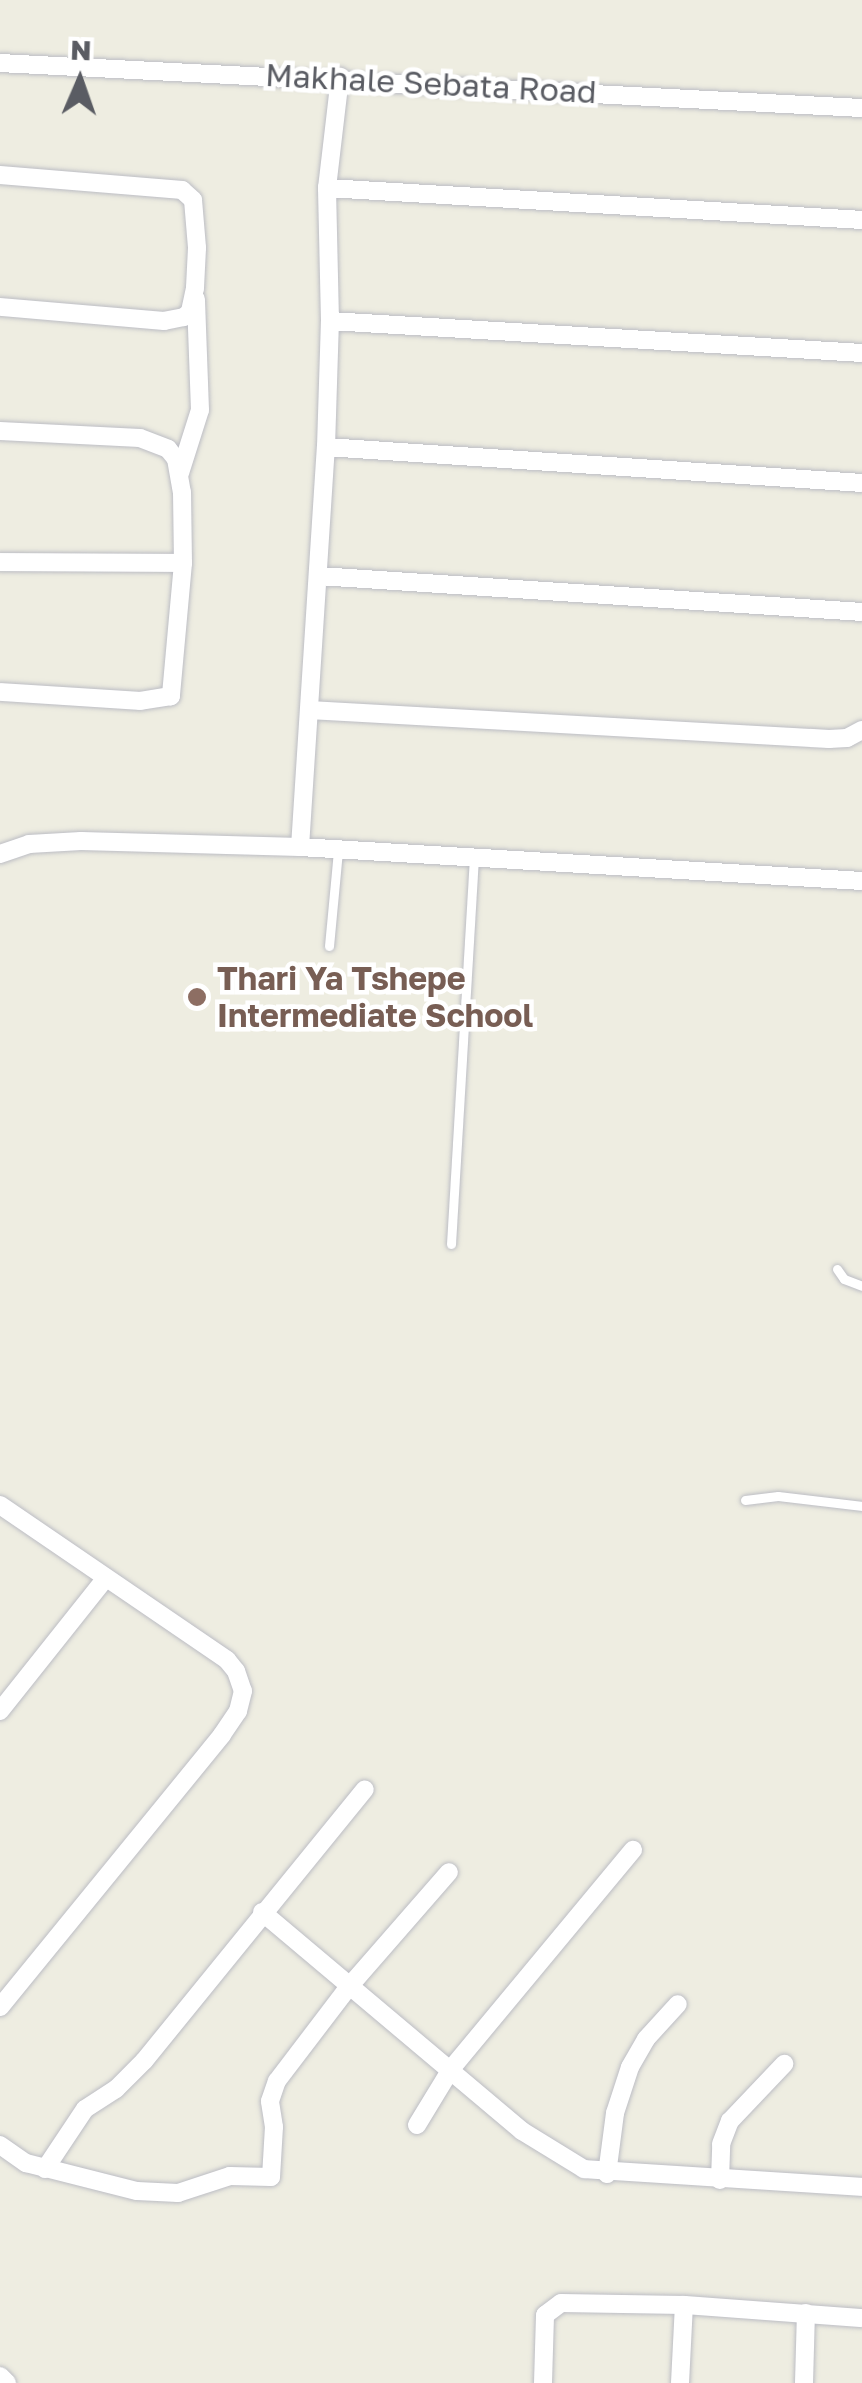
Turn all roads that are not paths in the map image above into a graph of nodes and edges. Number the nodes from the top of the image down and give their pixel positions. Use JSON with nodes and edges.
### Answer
{"nodes":[{"id":1,"x":0,"y":62,"type":"edge"},
{"id":2,"x":340,"y":78,"type":"junction"},
{"id":3,"x":862,"y":108,"type":"edge"},
{"id":4,"x":0,"y":175,"type":"edge"},
{"id":5,"x":328,"y":188,"type":"junction"},
{"id":6,"x":862,"y":220,"type":"edge"},
{"id":7,"x":195,"y":288,"type":"junction"},
{"id":8,"x":0,"y":306,"type":"edge"},
{"id":9,"x":330,"y":320,"type":"junction"},
{"id":10,"x":862,"y":353,"type":"edge"},
{"id":11,"x":0,"y":431,"type":"edge"},
{"id":12,"x":326,"y":447,"type":"junction"},
{"id":13,"x":180,"y":473,"type":"junction"},
{"id":14,"x":862,"y":482,"type":"edge"},
{"id":15,"x":0,"y":562,"type":"edge"},
{"id":16,"x":182,"y":564,"type":"junction"},
{"id":17,"x":319,"y":576,"type":"junction"},
{"id":18,"x":862,"y":612,"type":"edge"},
{"id":19,"x":0,"y":692,"type":"edge"},
{"id":20,"x":310,"y":710,"type":"junction"},
{"id":21,"x":862,"y":730,"type":"edge"},
{"id":22,"x":300,"y":847,"type":"junction"},
{"id":23,"x":338,"y":850,"type":"junction"},
{"id":24,"x":0,"y":854,"type":"edge"},
{"id":25,"x":474,"y":858,"type":"junction"},
{"id":26,"x":862,"y":881,"type":"edge"},
{"id":27,"x":328,"y":946,"type":"dead end"},
{"id":28,"x":451,"y":1244,"type":"dead end"},
{"id":29,"x":837,"y":1270,"type":"dead end"},
{"id":30,"x":862,"y":1286,"type":"edge"},
{"id":31,"x":744,"y":1500,"type":"dead end"},
{"id":32,"x":0,"y":1505,"type":"edge"},
{"id":33,"x":862,"y":1506,"type":"edge"},
{"id":34,"x":105,"y":1579,"type":"junction"},
{"id":35,"x":0,"y":1710,"type":"edge"},
{"id":36,"x":364,"y":1789,"type":"dead end"},
{"id":37,"x":633,"y":1850,"type":"dead end"},
{"id":38,"x":450,"y":1872,"type":"dead end"},
{"id":39,"x":262,"y":1912,"type":"junction"},
{"id":40,"x":347,"y":1989,"type":"junction"},
{"id":41,"x":678,"y":2004,"type":"dead end"},
{"id":42,"x":0,"y":2007,"type":"edge"},
{"id":43,"x":784,"y":2064,"type":"dead end"},
{"id":44,"x":450,"y":2069,"type":"junction"},
{"id":45,"x":418,"y":2125,"type":"dead end"},
{"id":46,"x":0,"y":2145,"type":"edge"},
{"id":47,"x":45,"y":2169,"type":"junction"},
{"id":48,"x":607,"y":2174,"type":"junction"},
{"id":49,"x":720,"y":2180,"type":"junction"},
{"id":50,"x":862,"y":2187,"type":"edge"},
{"id":51,"x":684,"y":2305,"type":"junction"},
{"id":52,"x":806,"y":2313,"type":"junction"},
{"id":53,"x":862,"y":2318,"type":"edge"},
{"id":54,"x":0,"y":2376,"type":"edge"},
{"id":55,"x":6,"y":2383,"type":"edge"},
{"id":56,"x":543,"y":2383,"type":"edge"},
{"id":57,"x":680,"y":2383,"type":"edge"},
{"id":58,"x":804,"y":2383,"type":"edge"}],
"edges":[{"from":1,"to":2,"type":"street","name":"Makhale Sebata Road"},
{"from":2,"to":3,"type":"street","name":"Makhale Sebata Road"},
{"from":2,"to":5,"type":"street"},
{"from":4,"to":7,"type":"street"},
{"from":5,"to":6,"type":"street"},
{"from":5,"to":9,"type":"street"},
{"from":7,"to":8,"type":"street"},
{"from":7,"to":13,"type":"street"},
{"from":9,"to":10,"type":"street"},
{"from":9,"to":12,"type":"street"},
{"from":11,"to":13,"type":"street"},
{"from":12,"to":14,"type":"street"},
{"from":12,"to":17,"type":"street"},
{"from":13,"to":16,"type":"street"},
{"from":15,"to":16,"type":"street"},
{"from":16,"to":19,"type":"street"},
{"from":17,"to":18,"type":"street"},
{"from":17,"to":20,"type":"street"},
{"from":20,"to":21,"type":"street"},
{"from":20,"to":22,"type":"street"},
{"from":22,"to":23,"type":"street"},
{"from":22,"to":24,"type":"street"},
{"from":23,"to":25,"type":"street"},
{"from":23,"to":27,"type":"lane"},
{"from":25,"to":26,"type":"street"},
{"from":25,"to":28,"type":"lane"},
{"from":29,"to":30,"type":"lane"},
{"from":31,"to":33,"type":"lane"},
{"from":32,"to":34,"type":"street"},
{"from":34,"to":35,"type":"street"},
{"from":34,"to":42,"type":"street"},
{"from":36,"to":39,"type":"street"},
{"from":37,"to":44,"type":"street"},
{"from":38,"to":40,"type":"street"},
{"from":39,"to":40,"type":"street"},
{"from":39,"to":47,"type":"street"},
{"from":40,"to":44,"type":"street"},
{"from":40,"to":47,"type":"street"},
{"from":41,"to":48,"type":"street"},
{"from":43,"to":49,"type":"street"},
{"from":44,"to":45,"type":"street"},
{"from":44,"to":48,"type":"street"},
{"from":46,"to":47,"type":"street"},
{"from":48,"to":49,"type":"street"},
{"from":49,"to":50,"type":"street"},
{"from":51,"to":52,"type":"street"},
{"from":51,"to":56,"type":"street"},
{"from":51,"to":57,"type":"street"},
{"from":52,"to":53,"type":"street"},
{"from":52,"to":58,"type":"street"},
{"from":54,"to":55,"type":"street"}]}
